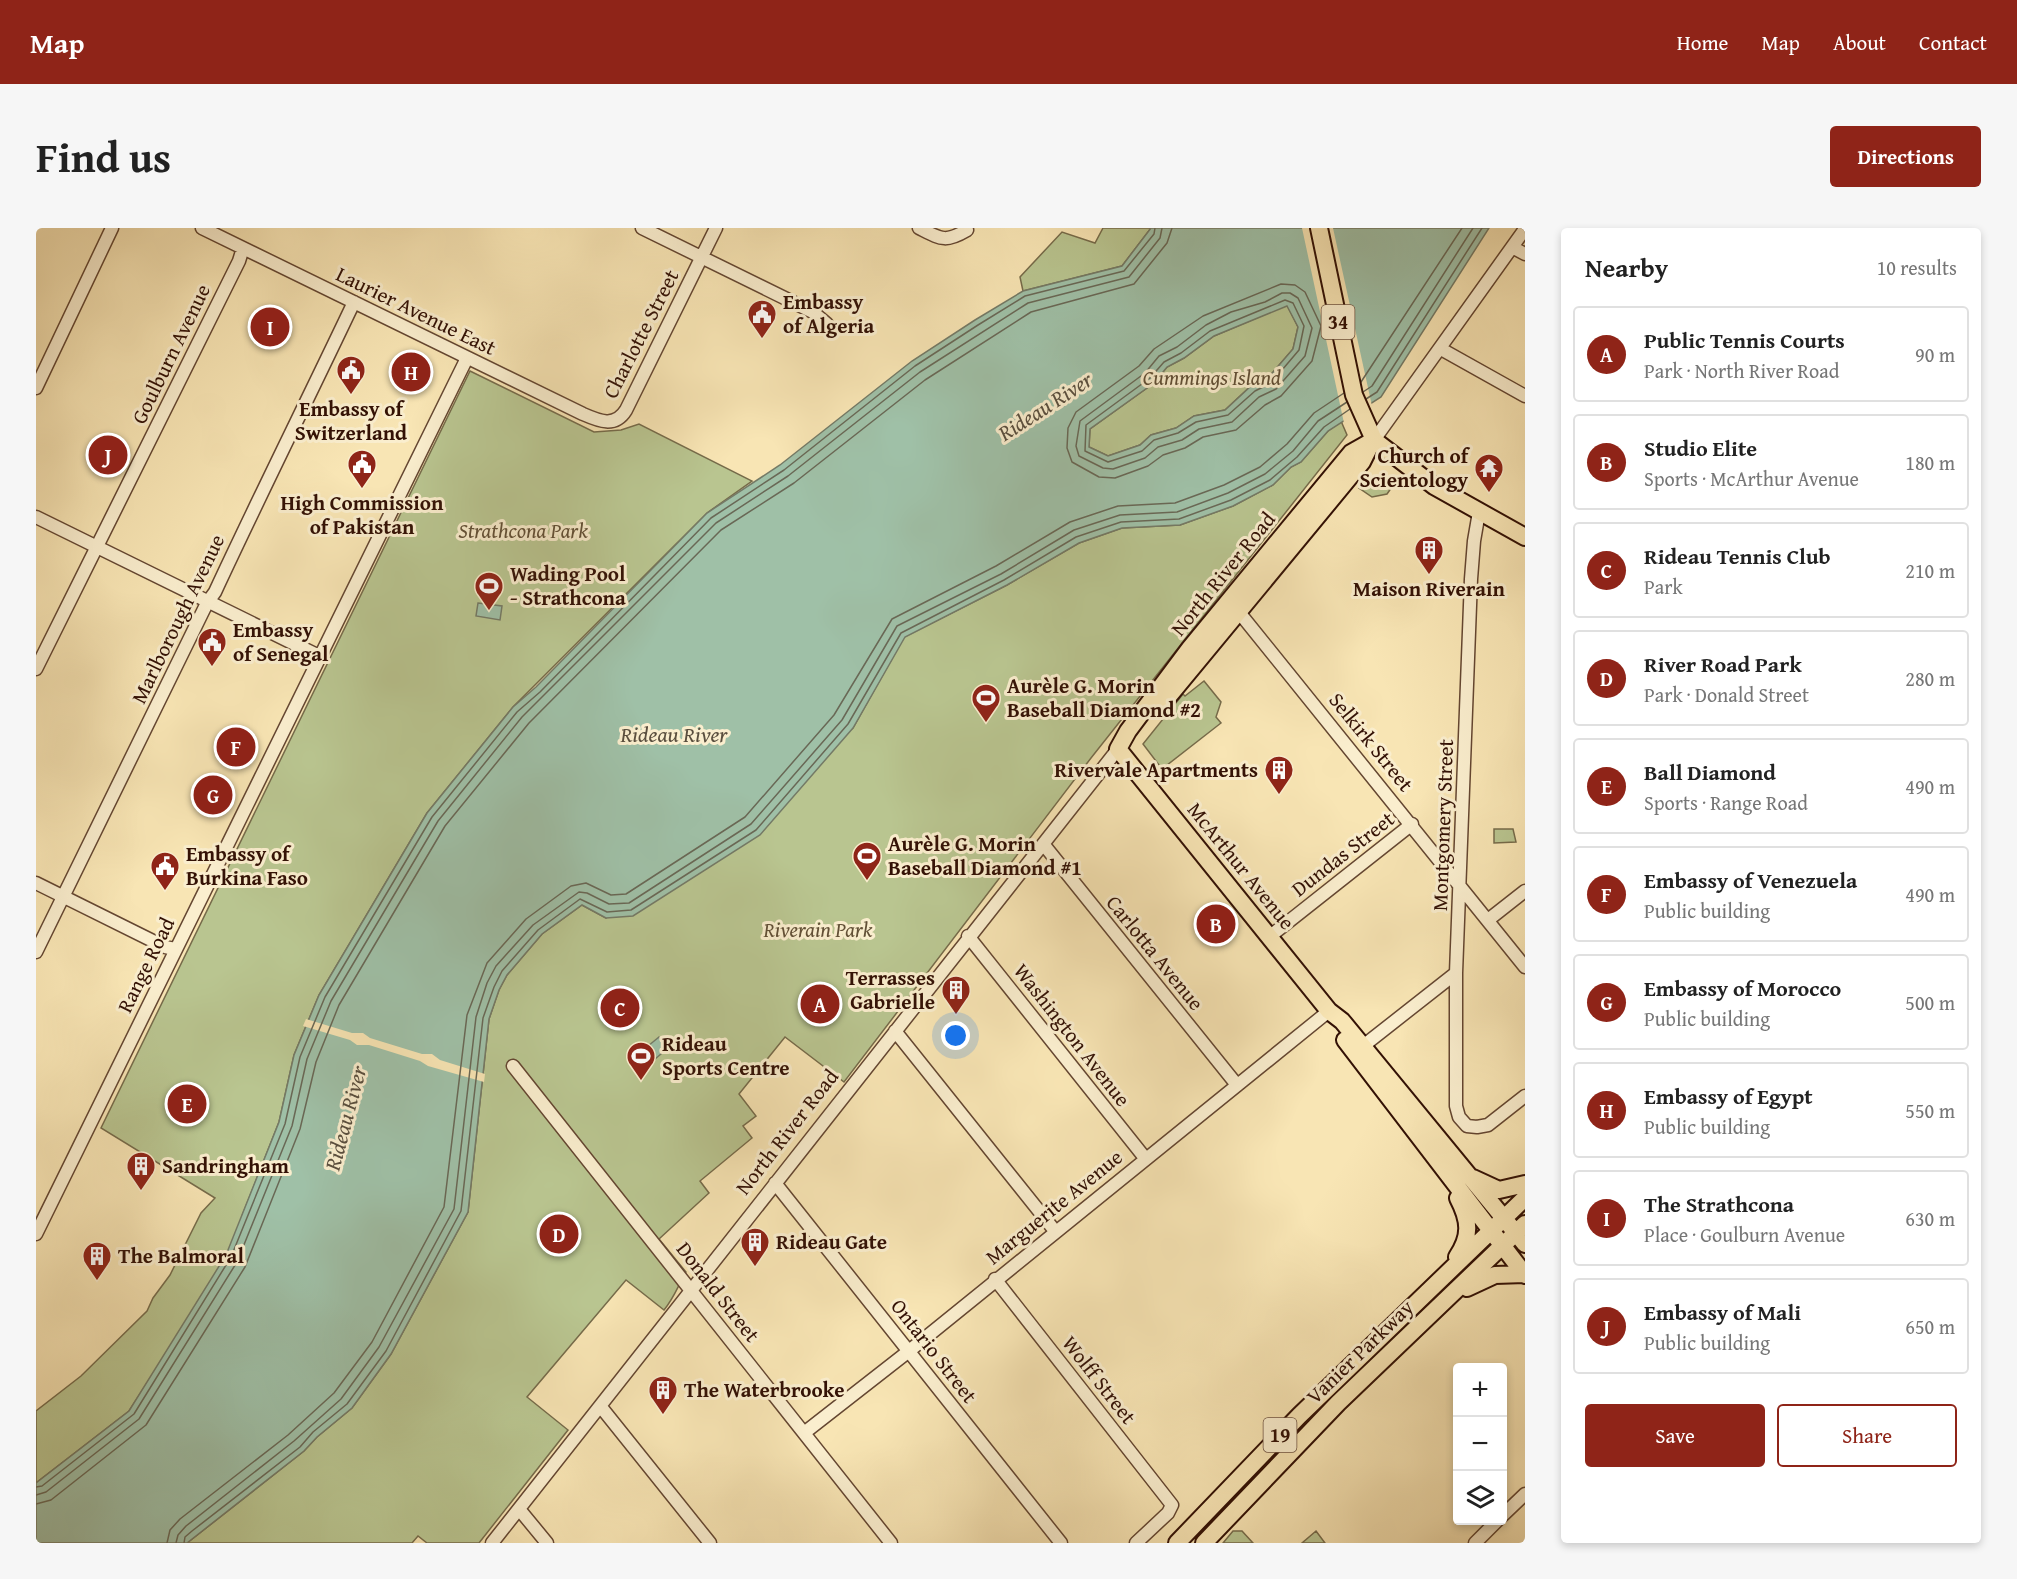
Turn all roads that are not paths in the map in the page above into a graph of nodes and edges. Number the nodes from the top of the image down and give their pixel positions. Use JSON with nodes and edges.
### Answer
{"nodes":[{"id":1,"x":112,"y":228,"type":"edge"},
{"id":2,"x":202,"y":228,"type":"edge"},
{"id":3,"x":642,"y":228,"type":"edge"},
{"id":4,"x":716,"y":228,"type":"edge"},
{"id":5,"x":920,"y":228,"type":"edge"},
{"id":6,"x":1319,"y":228,"type":"edge"},
{"id":7,"x":1525,"y":229,"type":"edge"},
{"id":8,"x":967,"y":230,"type":"dead end"},
{"id":9,"x":1512,"y":247,"type":"junction"},
{"id":10,"x":243,"y":248,"type":"junction"},
{"id":11,"x":1525,"y":254,"type":"edge"},
{"id":12,"x":701,"y":257,"type":"junction"},
{"id":13,"x":354,"y":302,"type":"junction"},
{"id":14,"x":828,"y":324,"type":"dead end"},
{"id":15,"x":1441,"y":349,"type":"junction"},
{"id":16,"x":467,"y":358,"type":"junction"},
{"id":17,"x":36,"y":388,"type":"edge"},
{"id":18,"x":1525,"y":396,"type":"edge"},
{"id":19,"x":614,"y":421,"type":"joint"},
{"id":20,"x":1374,"y":440,"type":"junction"},
{"id":21,"x":1479,"y":512,"type":"junction"},
{"id":22,"x":36,"y":517,"type":"edge"},
{"id":23,"x":1525,"y":537,"type":"edge"},
{"id":24,"x":97,"y":548,"type":"junction"},
{"id":25,"x":207,"y":603,"type":"junction"},
{"id":26,"x":1234,"y":605,"type":"junction"},
{"id":27,"x":319,"y":656,"type":"junction"},
{"id":28,"x":36,"y":669,"type":"edge"},
{"id":29,"x":1118,"y":749,"type":"junction"},
{"id":30,"x":1412,"y":824,"type":"junction"},
{"id":31,"x":1044,"y":844,"type":"junction"},
{"id":32,"x":36,"y":883,"type":"edge"},
{"id":33,"x":1460,"y":885,"type":"junction"},
{"id":34,"x":1525,"y":891,"type":"edge"},
{"id":35,"x":64,"y":896,"type":"junction"},
{"id":36,"x":1488,"y":920,"type":"junction"},
{"id":37,"x":968,"y":936,"type":"junction"},
{"id":38,"x":1269,"y":937,"type":"junction"},
{"id":39,"x":175,"y":949,"type":"junction"},
{"id":40,"x":36,"y":952,"type":"edge"},
{"id":41,"x":1525,"y":967,"type":"edge"},
{"id":42,"x":1456,"y":973,"type":"junction"},
{"id":43,"x":1329,"y":1011,"type":"junction"},
{"id":44,"x":895,"y":1031,"type":"junction"},
{"id":45,"x":1358,"y":1050,"type":"junction"},
{"id":46,"x":513,"y":1065,"type":"dead end"},
{"id":47,"x":1237,"y":1085,"type":"junction"},
{"id":48,"x":1525,"y":1096,"type":"edge"},
{"id":49,"x":1145,"y":1158,"type":"junction"},
{"id":50,"x":1467,"y":1175,"type":"junction"},
{"id":51,"x":1448,"y":1176,"type":"junction"},
{"id":52,"x":775,"y":1183,"type":"junction"},
{"id":53,"x":1525,"y":1184,"type":"edge"},
{"id":54,"x":1525,"y":1198,"type":"edge"},
{"id":55,"x":1498,"y":1225,"type":"junction"},
{"id":56,"x":1055,"y":1231,"type":"junction"},
{"id":57,"x":36,"y":1234,"type":"edge"},
{"id":58,"x":1517,"y":1237,"type":"edge"},
{"id":59,"x":1525,"y":1274,"type":"edge"},
{"id":60,"x":1443,"y":1278,"type":"junction"},
{"id":61,"x":995,"y":1279,"type":"junction"},
{"id":62,"x":692,"y":1289,"type":"junction"},
{"id":63,"x":1451,"y":1297,"type":"junction"},
{"id":64,"x":909,"y":1351,"type":"junction"},
{"id":65,"x":601,"y":1407,"type":"junction"},
{"id":66,"x":804,"y":1433,"type":"junction"},
{"id":67,"x":1525,"y":1494,"type":"edge"},
{"id":68,"x":519,"y":1509,"type":"junction"},
{"id":69,"x":1507,"y":1512,"type":"edge"},
{"id":70,"x":1494,"y":1525,"type":"edge"},
{"id":71,"x":492,"y":1543,"type":"edge"},
{"id":72,"x":547,"y":1543,"type":"edge"},
{"id":73,"x":710,"y":1543,"type":"edge"},
{"id":74,"x":891,"y":1543,"type":"edge"},
{"id":75,"x":1061,"y":1543,"type":"edge"},
{"id":76,"x":1136,"y":1543,"type":"edge"},
{"id":77,"x":1177,"y":1543,"type":"edge"},
{"id":78,"x":1204,"y":1543,"type":"edge"},
{"id":79,"x":1475,"y":1543,"type":"edge"}],
"edges":[{"from":1,"to":17,"type":"street"},
{"from":2,"to":10,"type":"street","name":"Laurier Avenue East"},
{"from":3,"to":12,"type":"street"},
{"from":4,"to":12,"type":"street","name":"Charlotte Street"},
{"from":5,"to":8,"type":"street"},
{"from":6,"to":20,"type":"main road","number":"34"},
{"from":7,"to":9,"type":"street","name":"North River Road"},
{"from":9,"to":11,"type":"street"},
{"from":9,"to":15,"type":"street","name":"North River Road"},
{"from":10,"to":13,"type":"street","name":"Laurier Avenue East"},
{"from":10,"to":24,"type":"street","name":"Goulburn Avenue"},
{"from":12,"to":14,"type":"street"},
{"from":12,"to":19,"type":"street","name":"Charlotte Street"},
{"from":13,"to":16,"type":"street","name":"Laurier Avenue East"},
{"from":13,"to":25,"type":"street","name":"Marlborough Avenue"},
{"from":15,"to":18,"type":"street"},
{"from":15,"to":20,"type":"street","name":"North River Road"},
{"from":16,"to":19,"type":"street","name":"Laurier Avenue East"},
{"from":16,"to":27,"type":"street","name":"Range Road"},
{"from":20,"to":21,"type":"main road","number":"34"},
{"from":20,"to":26,"type":"main road","name":"North River Road"},
{"from":21,"to":23,"type":"main road","number":"34"},
{"from":21,"to":33,"type":"street","name":"Montgomery Street"},
{"from":22,"to":24,"type":"street"},
{"from":24,"to":25,"type":"street"},
{"from":24,"to":28,"type":"street","name":"Goulburn Avenue"},
{"from":25,"to":27,"type":"street"},
{"from":25,"to":35,"type":"street","name":"Marlborough Avenue"},
{"from":26,"to":29,"type":"main road","name":"North River Road"},
{"from":26,"to":30,"type":"street","name":"Selkirk Street"},
{"from":27,"to":39,"type":"street","name":"Range Road"},
{"from":29,"to":31,"type":"street","name":"North River Road"},
{"from":29,"to":38,"type":"main road","name":"McArthur Avenue"},
{"from":30,"to":33,"type":"street","name":"Selkirk Street"},
{"from":30,"to":38,"type":"street","name":"Dundas Street"},
{"from":31,"to":37,"type":"street","name":"North River Road"},
{"from":31,"to":47,"type":"street","name":"Carlotta Avenue"},
{"from":32,"to":35,"type":"street"},
{"from":33,"to":36,"type":"street","name":"Selkirk Street"},
{"from":33,"to":42,"type":"street","name":"Montgomery Street"},
{"from":34,"to":36,"type":"street"},
{"from":35,"to":39,"type":"street"},
{"from":35,"to":40,"type":"street","name":"Marlborough Avenue"},
{"from":36,"to":41,"type":"street","name":"Selkirk Street"},
{"from":37,"to":44,"type":"street","name":"North River Road"},
{"from":37,"to":49,"type":"street","name":"Washington Avenue"},
{"from":38,"to":43,"type":"main road","name":"McArthur Avenue"},
{"from":39,"to":57,"type":"street","name":"Range Road"},
{"from":42,"to":45,"type":"street"},
{"from":42,"to":48,"type":"street","name":"Montgomery Street"},
{"from":43,"to":45,"type":"main road","name":"McArthur Avenue"},
{"from":43,"to":47,"type":"street","name":"Marguerite Avenue"},
{"from":44,"to":52,"type":"street","name":"North River Road"},
{"from":44,"to":56,"type":"street"},
{"from":45,"to":50,"type":"main road","name":"McArthur Avenue"},
{"from":45,"to":51,"type":"main road","name":"McArthur Avenue"},
{"from":46,"to":62,"type":"street","name":"Donald Street"},
{"from":47,"to":49,"type":"street","name":"Marguerite Avenue"},
{"from":49,"to":56,"type":"street","name":"Marguerite Avenue"},
{"from":50,"to":53,"type":"main road"},
{"from":50,"to":55,"type":"main road","name":"McArthur Avenue"},
{"from":51,"to":55,"type":"main road","name":"McArthur Avenue"},
{"from":51,"to":60,"type":"main road"},
{"from":52,"to":62,"type":"street","name":"North River Road"},
{"from":52,"to":64,"type":"street","name":"Ontario Street"},
{"from":54,"to":55,"type":"main road","number":"19"},
{"from":55,"to":58,"type":"main road","name":"McArthur Avenue"},
{"from":55,"to":60,"type":"main road","number":"19"},
{"from":56,"to":61,"type":"street","name":"Marguerite Avenue"},
{"from":58,"to":59,"type":"main road","name":"McArthur Avenue"},
{"from":58,"to":63,"type":"main road","name":"Vanier Parkway","number":"19"},
{"from":59,"to":63,"type":"main road"},
{"from":60,"to":77,"type":"main road","number":"19"},
{"from":61,"to":64,"type":"street","name":"Marguerite Avenue"},
{"from":61,"to":76,"type":"street","name":"Wolff Street"},
{"from":62,"to":65,"type":"street","name":"North River Road"},
{"from":62,"to":66,"type":"street","name":"Donald Street"},
{"from":63,"to":78,"type":"main road","name":"Vanier Parkway","number":"19"},
{"from":64,"to":66,"type":"street","name":"Marguerite Avenue"},
{"from":64,"to":75,"type":"street","name":"Ontario Street"},
{"from":65,"to":68,"type":"street","name":"North River Road"},
{"from":65,"to":73,"type":"street"},
{"from":66,"to":74,"type":"street","name":"Donald Street"},
{"from":67,"to":69,"type":"street"},
{"from":68,"to":71,"type":"street","name":"North River Road"},
{"from":68,"to":72,"type":"street"},
{"from":70,"to":79,"type":"street"}]}
